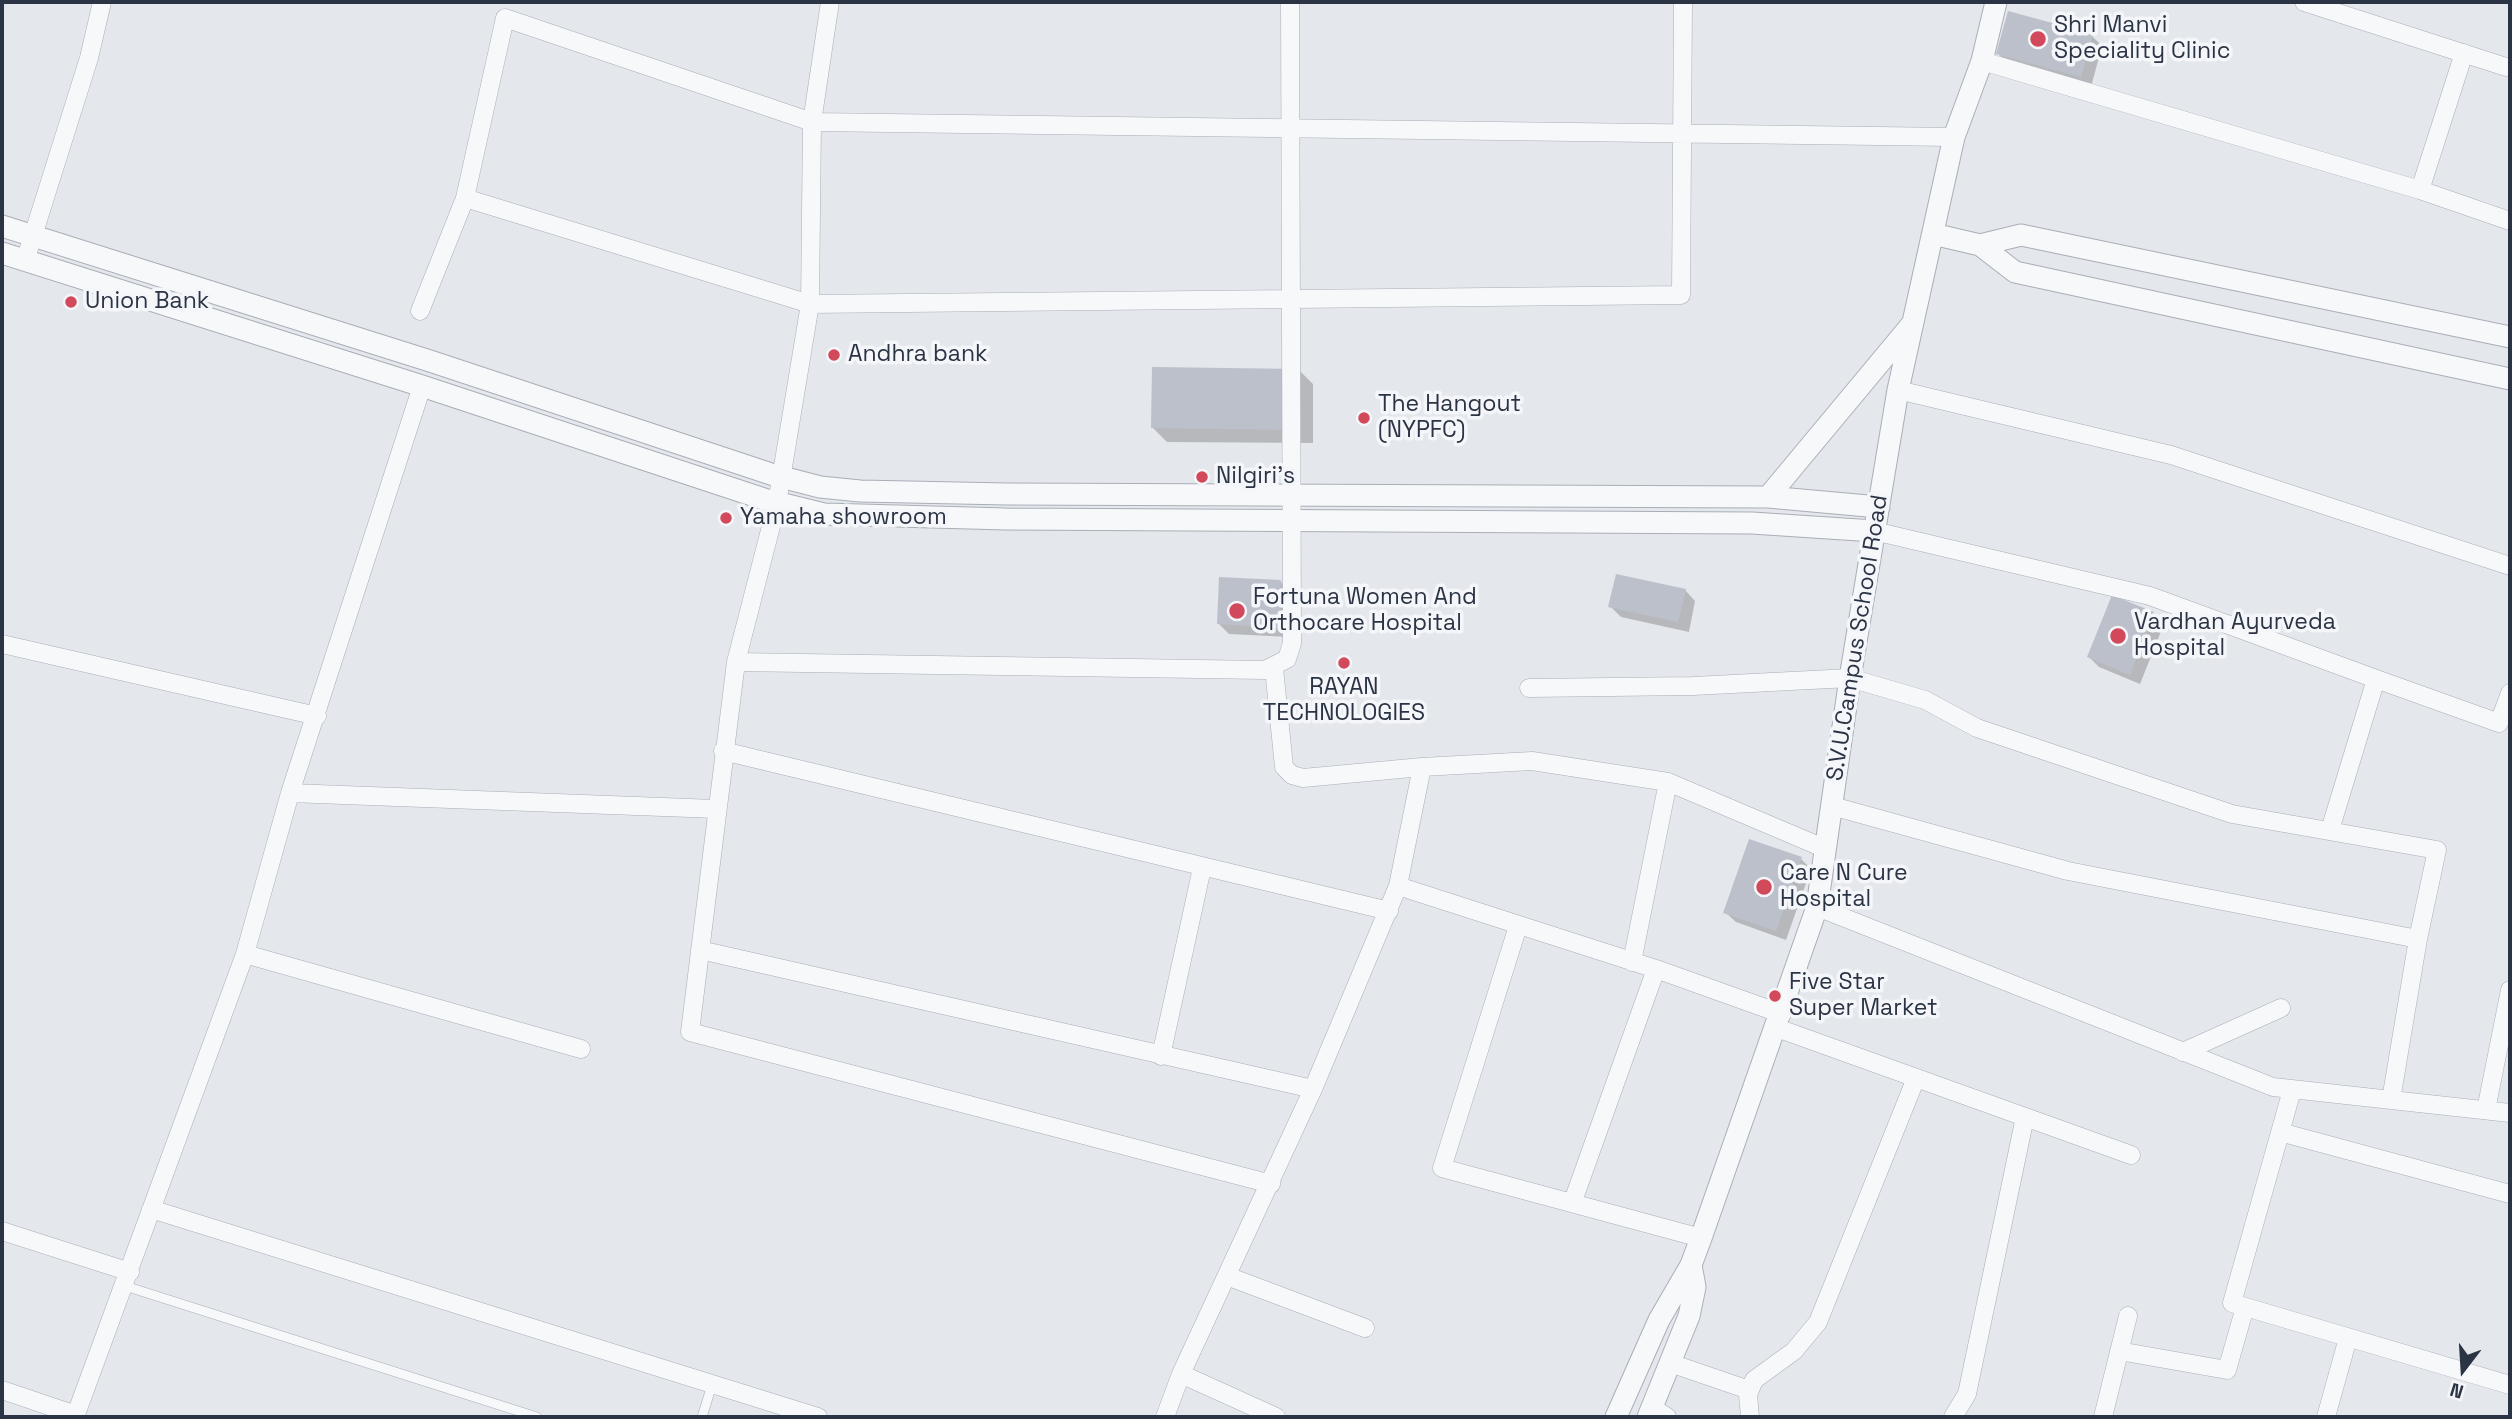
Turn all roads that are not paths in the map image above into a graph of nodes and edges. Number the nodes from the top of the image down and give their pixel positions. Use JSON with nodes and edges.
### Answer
{"nodes":[{"id":1,"x":102,"y":2,"type":"edge"},
{"id":2,"x":830,"y":2,"type":"edge"},
{"id":3,"x":1290,"y":2,"type":"edge"},
{"id":4,"x":1683,"y":2,"type":"edge"},
{"id":5,"x":1996,"y":2,"type":"edge"},
{"id":6,"x":2304,"y":2,"type":"edge"},
{"id":7,"x":2464,"y":53,"type":"junction"},
{"id":8,"x":1982,"y":61,"type":"junction"},
{"id":9,"x":2506,"y":67,"type":"dead end"},
{"id":10,"x":812,"y":122,"type":"junction"},
{"id":11,"x":1289,"y":129,"type":"junction"},
{"id":12,"x":1682,"y":136,"type":"junction"},
{"id":13,"x":1954,"y":137,"type":"junction"},
{"id":14,"x":2420,"y":190,"type":"junction"},
{"id":15,"x":464,"y":198,"type":"junction"},
{"id":16,"x":2510,"y":221,"type":"edge"},
{"id":17,"x":2,"y":226,"type":"edge"},
{"id":18,"x":1933,"y":234,"type":"junction"},
{"id":19,"x":33,"y":237,"type":"junction"},
{"id":20,"x":1980,"y":245,"type":"junction"},
{"id":21,"x":2,"y":253,"type":"edge"},
{"id":22,"x":25,"y":261,"type":"junction"},
{"id":23,"x":1289,"y":298,"type":"junction"},
{"id":24,"x":810,"y":304,"type":"junction"},
{"id":25,"x":420,"y":311,"type":"dead end"},
{"id":26,"x":1915,"y":320,"type":"junction"},
{"id":27,"x":2510,"y":337,"type":"edge"},
{"id":28,"x":2510,"y":379,"type":"edge"},
{"id":29,"x":422,"y":386,"type":"junction"},
{"id":30,"x":1898,"y":390,"type":"junction"},
{"id":31,"x":780,"y":477,"type":"junction"},
{"id":32,"x":1291,"y":496,"type":"junction"},
{"id":33,"x":1768,"y":497,"type":"junction"},
{"id":34,"x":777,"y":503,"type":"junction"},
{"id":35,"x":1879,"y":507,"type":"junction"},
{"id":36,"x":1291,"y":521,"type":"junction"},
{"id":37,"x":1874,"y":531,"type":"junction"},
{"id":38,"x":2510,"y":566,"type":"edge"},
{"id":39,"x":2,"y":644,"type":"edge"},
{"id":40,"x":736,"y":662,"type":"junction"},
{"id":41,"x":1274,"y":668,"type":"junction"},
{"id":42,"x":1850,"y":678,"type":"junction"},
{"id":43,"x":2376,"y":679,"type":"junction"},
{"id":44,"x":1530,"y":688,"type":"dead end"},
{"id":45,"x":2510,"y":693,"type":"edge"},
{"id":46,"x":317,"y":716,"type":"junction"},
{"id":47,"x":723,"y":751,"type":"junction"},
{"id":48,"x":1422,"y":767,"type":"junction"},
{"id":49,"x":1668,"y":782,"type":"junction"},
{"id":50,"x":290,"y":793,"type":"junction"},
{"id":51,"x":1832,"y":806,"type":"junction"},
{"id":52,"x":716,"y":809,"type":"junction"},
{"id":53,"x":2330,"y":830,"type":"junction"},
{"id":54,"x":1826,"y":849,"type":"junction"},
{"id":55,"x":1202,"y":868,"type":"junction"},
{"id":56,"x":1398,"y":886,"type":"junction"},
{"id":57,"x":1817,"y":907,"type":"junction"},
{"id":58,"x":1389,"y":911,"type":"junction"},
{"id":59,"x":1518,"y":926,"type":"junction"},
{"id":60,"x":2418,"y":939,"type":"junction"},
{"id":61,"x":700,"y":950,"type":"junction"},
{"id":62,"x":245,"y":954,"type":"junction"},
{"id":63,"x":1632,"y":962,"type":"junction"},
{"id":64,"x":1656,"y":969,"type":"junction"},
{"id":65,"x":2510,"y":990,"type":"edge"},
{"id":66,"x":2281,"y":1008,"type":"dead end"},
{"id":67,"x":1780,"y":1021,"type":"junction"},
{"id":68,"x":581,"y":1049,"type":"dead end"},
{"id":69,"x":2183,"y":1052,"type":"junction"},
{"id":70,"x":1161,"y":1056,"type":"junction"},
{"id":71,"x":1916,"y":1078,"type":"junction"},
{"id":72,"x":1313,"y":1089,"type":"junction"},
{"id":73,"x":2292,"y":1090,"type":"junction"},
{"id":74,"x":2391,"y":1100,"type":"junction"},
{"id":75,"x":2486,"y":1110,"type":"junction"},
{"id":76,"x":2510,"y":1113,"type":"edge"},
{"id":77,"x":2025,"y":1117,"type":"junction"},
{"id":78,"x":2280,"y":1132,"type":"junction"},
{"id":79,"x":2131,"y":1155,"type":"dead end"},
{"id":80,"x":1271,"y":1184,"type":"junction"},
{"id":81,"x":2510,"y":1194,"type":"edge"},
{"id":82,"x":1573,"y":1201,"type":"junction"},
{"id":83,"x":151,"y":1209,"type":"junction"},
{"id":84,"x":2,"y":1231,"type":"edge"},
{"id":85,"x":1701,"y":1238,"type":"junction"},
{"id":86,"x":1691,"y":1265,"type":"junction"},
{"id":87,"x":1227,"y":1276,"type":"junction"},
{"id":88,"x":127,"y":1279,"type":"junction"},
{"id":89,"x":2245,"y":1307,"type":"junction"},
{"id":90,"x":2128,"y":1316,"type":"dead end"},
{"id":91,"x":1365,"y":1328,"type":"dead end"},
{"id":92,"x":2348,"y":1338,"type":"junction"},
{"id":93,"x":2119,"y":1351,"type":"junction"},
{"id":94,"x":1672,"y":1364,"type":"junction"},
{"id":95,"x":1181,"y":1374,"type":"junction"},
{"id":96,"x":712,"y":1385,"type":"junction"},
{"id":97,"x":2510,"y":1385,"type":"edge"},
{"id":98,"x":2,"y":1390,"type":"edge"},
{"id":99,"x":1749,"y":1390,"type":"junction"},
{"id":100,"x":1656,"y":1414,"type":"edge"},
{"id":101,"x":76,"y":1416,"type":"edge"},
{"id":102,"x":537,"y":1417,"type":"edge"},
{"id":103,"x":702,"y":1417,"type":"edge"},
{"id":104,"x":818,"y":1417,"type":"edge"},
{"id":105,"x":1165,"y":1417,"type":"edge"},
{"id":106,"x":1276,"y":1417,"type":"edge"},
{"id":107,"x":1616,"y":1417,"type":"edge"},
{"id":108,"x":1750,"y":1417,"type":"edge"},
{"id":109,"x":1954,"y":1417,"type":"edge"},
{"id":110,"x":2103,"y":1417,"type":"edge"},
{"id":111,"x":2326,"y":1417,"type":"edge"}],
"edges":[{"from":1,"to":19,"type":"street"},
{"from":2,"to":10,"type":"street"},
{"from":3,"to":11,"type":"street"},
{"from":4,"to":12,"type":"street"},
{"from":5,"to":8,"type":"street","name":"S.V.U.Campus School Road"},
{"from":6,"to":7,"type":"street"},
{"from":7,"to":9,"type":"street"},
{"from":7,"to":14,"type":"street"},
{"from":8,"to":13,"type":"street","name":"S.V.U.Campus School Road"},
{"from":8,"to":14,"type":"street"},
{"from":10,"to":11,"type":"street"},
{"from":10,"to":15,"type":"street"},
{"from":10,"to":24,"type":"street"},
{"from":11,"to":12,"type":"street"},
{"from":11,"to":23,"type":"street"},
{"from":12,"to":13,"type":"street"},
{"from":12,"to":23,"type":"street"},
{"from":13,"to":18,"type":"street","name":"S.V.U.Campus School Road"},
{"from":14,"to":16,"type":"street"},
{"from":15,"to":24,"type":"street"},
{"from":15,"to":25,"type":"street"},
{"from":17,"to":19,"type":"street"},
{"from":18,"to":20,"type":"street"},
{"from":18,"to":26,"type":"street","name":"S.V.U.Campus School Road"},
{"from":19,"to":22,"type":"street"},
{"from":19,"to":31,"type":"street"},
{"from":20,"to":27,"type":"street"},
{"from":20,"to":28,"type":"street"},
{"from":21,"to":22,"type":"street"},
{"from":22,"to":29,"type":"street"},
{"from":23,"to":24,"type":"street"},
{"from":23,"to":32,"type":"street"},
{"from":24,"to":31,"type":"street"},
{"from":26,"to":30,"type":"street","name":"S.V.U.Campus School Road"},
{"from":26,"to":33,"type":"street"},
{"from":29,"to":34,"type":"street"},
{"from":29,"to":46,"type":"street"},
{"from":30,"to":35,"type":"street","name":"S.V.U.Campus School Road"},
{"from":30,"to":38,"type":"street"},
{"from":31,"to":32,"type":"street"},
{"from":31,"to":34,"type":"street"},
{"from":32,"to":33,"type":"street"},
{"from":32,"to":36,"type":"street"},
{"from":33,"to":35,"type":"street"},
{"from":34,"to":36,"type":"street"},
{"from":34,"to":40,"type":"street"},
{"from":35,"to":37,"type":"street","name":"S.V.U.Campus School Road"},
{"from":36,"to":37,"type":"street"},
{"from":36,"to":41,"type":"street"},
{"from":37,"to":42,"type":"street","name":"S.V.U.Campus School Road"},
{"from":37,"to":43,"type":"street"},
{"from":39,"to":46,"type":"street"},
{"from":40,"to":41,"type":"street"},
{"from":40,"to":47,"type":"street"},
{"from":41,"to":48,"type":"street"},
{"from":42,"to":44,"type":"street"},
{"from":42,"to":51,"type":"street","name":"S.V.U.Campus School Road"},
{"from":42,"to":53,"type":"street"},
{"from":43,"to":45,"type":"street"},
{"from":43,"to":53,"type":"street"},
{"from":46,"to":50,"type":"street"},
{"from":47,"to":52,"type":"street"},
{"from":47,"to":55,"type":"street"},
{"from":48,"to":49,"type":"street"},
{"from":48,"to":56,"type":"street"},
{"from":49,"to":54,"type":"street"},
{"from":49,"to":63,"type":"street"},
{"from":50,"to":52,"type":"street"},
{"from":50,"to":62,"type":"street"},
{"from":51,"to":54,"type":"street","name":"S.V.U.Campus School Road"},
{"from":51,"to":60,"type":"street"},
{"from":52,"to":61,"type":"street"},
{"from":53,"to":60,"type":"street"},
{"from":54,"to":57,"type":"street","name":"S.V.U.Campus School Road"},
{"from":55,"to":58,"type":"street"},
{"from":55,"to":70,"type":"street"},
{"from":56,"to":58,"type":"street"},
{"from":56,"to":59,"type":"street"},
{"from":57,"to":67,"type":"street","name":"S.V.U.Campus School Road"},
{"from":57,"to":69,"type":"street"},
{"from":58,"to":72,"type":"street"},
{"from":59,"to":63,"type":"street"},
{"from":59,"to":82,"type":"street"},
{"from":60,"to":74,"type":"street"},
{"from":61,"to":70,"type":"street"},
{"from":61,"to":80,"type":"street"},
{"from":62,"to":68,"type":"street"},
{"from":62,"to":83,"type":"street"},
{"from":63,"to":64,"type":"street"},
{"from":64,"to":67,"type":"street"},
{"from":64,"to":82,"type":"street"},
{"from":65,"to":75,"type":"street"},
{"from":66,"to":69,"type":"street"},
{"from":67,"to":71,"type":"street"},
{"from":67,"to":85,"type":"street","name":"S.V.U.Campus School Road"},
{"from":69,"to":73,"type":"street"},
{"from":70,"to":72,"type":"street"},
{"from":71,"to":77,"type":"street"},
{"from":71,"to":99,"type":"street"},
{"from":72,"to":80,"type":"street"},
{"from":73,"to":74,"type":"street"},
{"from":73,"to":78,"type":"street"},
{"from":74,"to":75,"type":"street"},
{"from":75,"to":76,"type":"street"},
{"from":77,"to":79,"type":"street"},
{"from":77,"to":109,"type":"street"},
{"from":78,"to":81,"type":"street"},
{"from":78,"to":89,"type":"street"},
{"from":80,"to":87,"type":"street"},
{"from":82,"to":85,"type":"street"},
{"from":83,"to":88,"type":"street"},
{"from":83,"to":96,"type":"street"},
{"from":84,"to":88,"type":"street"},
{"from":85,"to":86,"type":"street","name":"S.V.U.Campus School Road"},
{"from":86,"to":94,"type":"street","name":"S.V.U.Campus School Road"},
{"from":86,"to":107,"type":"street","name":"S.V.U.Campus School Road"},
{"from":87,"to":91,"type":"street"},
{"from":87,"to":95,"type":"street"},
{"from":88,"to":101,"type":"street"},
{"from":88,"to":102,"type":"lane"},
{"from":89,"to":92,"type":"street"},
{"from":89,"to":93,"type":"street"},
{"from":90,"to":93,"type":"street"},
{"from":92,"to":97,"type":"street"},
{"from":92,"to":111,"type":"street"},
{"from":93,"to":110,"type":"street"},
{"from":94,"to":99,"type":"street"},
{"from":94,"to":100,"type":"street","name":"S.V.U.Campus School Road"},
{"from":95,"to":105,"type":"street"},
{"from":95,"to":106,"type":"street"},
{"from":96,"to":103,"type":"lane"},
{"from":96,"to":104,"type":"street"},
{"from":98,"to":101,"type":"street"},
{"from":99,"to":108,"type":"street"}]}
